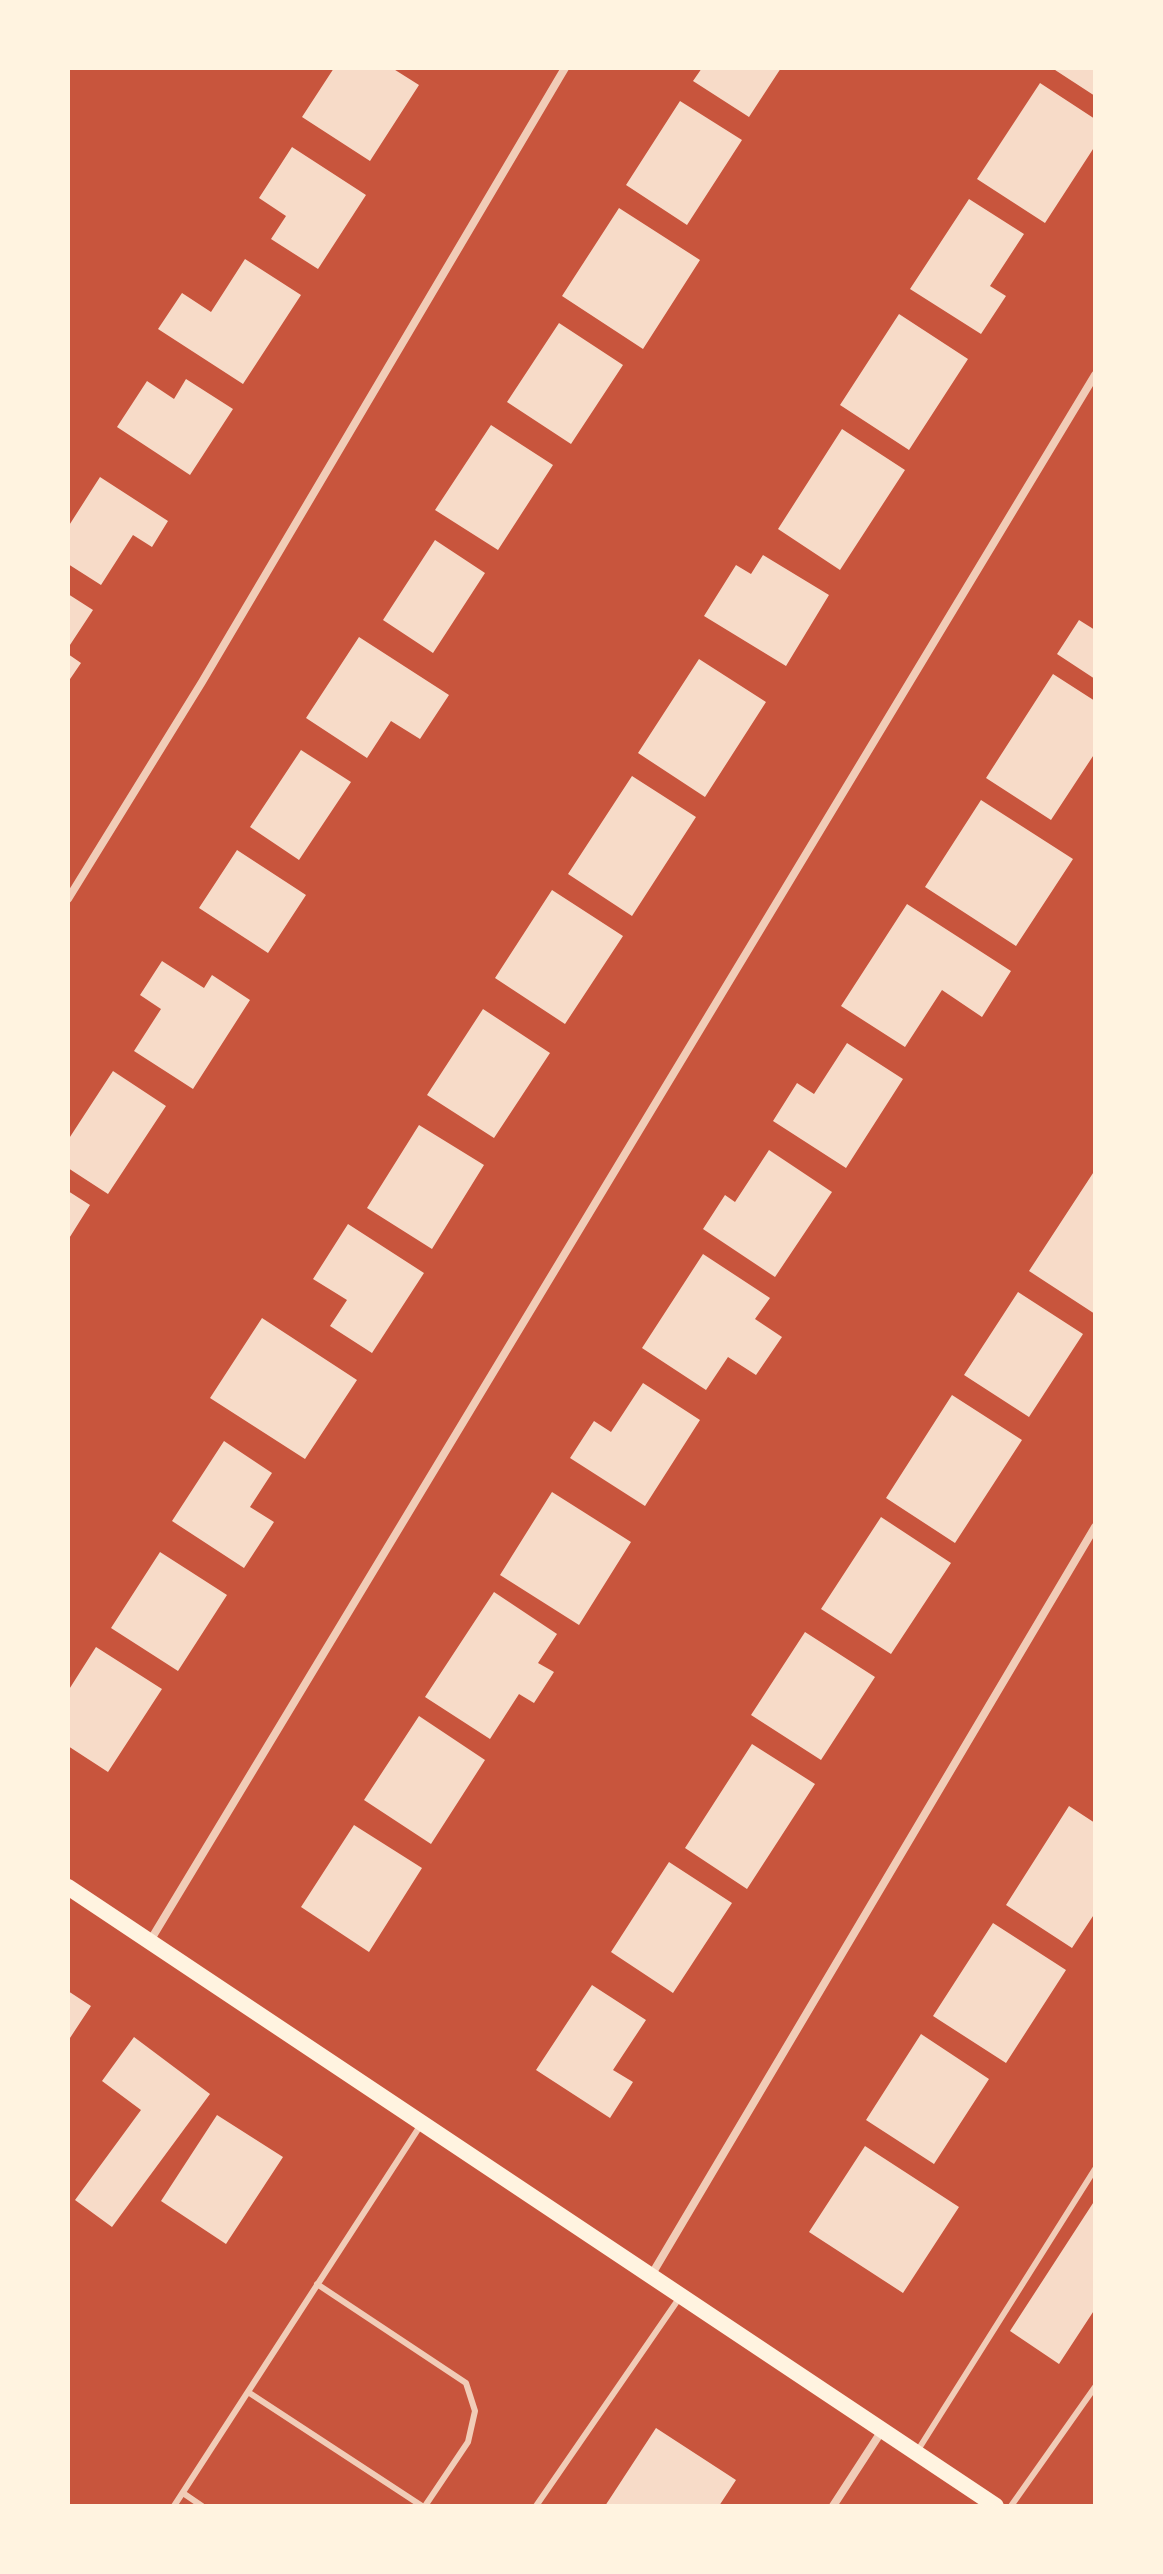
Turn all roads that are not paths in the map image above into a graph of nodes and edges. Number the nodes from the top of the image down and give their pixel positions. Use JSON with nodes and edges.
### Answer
{"nodes":[{"id":1,"x":565,"y":68,"type":"edge"},
{"id":2,"x":1095,"y":375,"type":"edge"},
{"id":3,"x":68,"y":899,"type":"edge"},
{"id":4,"x":1095,"y":1527,"type":"edge"},
{"id":5,"x":1092,"y":1538,"type":"edge"},
{"id":6,"x":68,"y":1887,"type":"edge"},
{"id":7,"x":150,"y":1941,"type":"junction"},
{"id":8,"x":423,"y":2122,"type":"junction"},
{"id":9,"x":1095,"y":2169,"type":"edge"},
{"id":10,"x":652,"y":2274,"type":"junction"},
{"id":11,"x":317,"y":2284,"type":"junction"},
{"id":12,"x":682,"y":2294,"type":"junction"},
{"id":13,"x":1095,"y":2387,"type":"edge"},
{"id":14,"x":248,"y":2392,"type":"junction"},
{"id":15,"x":883,"y":2428,"type":"junction"},
{"id":16,"x":917,"y":2451,"type":"junction"},
{"id":17,"x":183,"y":2493,"type":"junction"},
{"id":18,"x":174,"y":2506,"type":"edge"},
{"id":19,"x":202,"y":2506,"type":"edge"},
{"id":20,"x":424,"y":2506,"type":"edge"},
{"id":21,"x":536,"y":2506,"type":"edge"},
{"id":22,"x":833,"y":2506,"type":"edge"},
{"id":23,"x":996,"y":2506,"type":"edge"},
{"id":24,"x":1011,"y":2506,"type":"edge"}],
"edges":[{"from":1,"to":3,"type":"street"},
{"from":2,"to":7,"type":"street"},
{"from":4,"to":5,"type":"street"},
{"from":5,"to":10,"type":"street"},
{"from":6,"to":7,"type":"main road"},
{"from":7,"to":8,"type":"main road"},
{"from":8,"to":10,"type":"main road"},
{"from":8,"to":11,"type":"lane"},
{"from":9,"to":16,"type":"lane"},
{"from":10,"to":12,"type":"main road"},
{"from":11,"to":14,"type":"lane"},
{"from":11,"to":20,"type":"lane"},
{"from":12,"to":15,"type":"main road"},
{"from":12,"to":21,"type":"lane"},
{"from":13,"to":24,"type":"lane"},
{"from":14,"to":17,"type":"lane"},
{"from":14,"to":20,"type":"lane"},
{"from":15,"to":16,"type":"main road"},
{"from":15,"to":22,"type":"street"},
{"from":16,"to":23,"type":"main road"},
{"from":17,"to":18,"type":"lane"},
{"from":17,"to":19,"type":"lane"}]}
